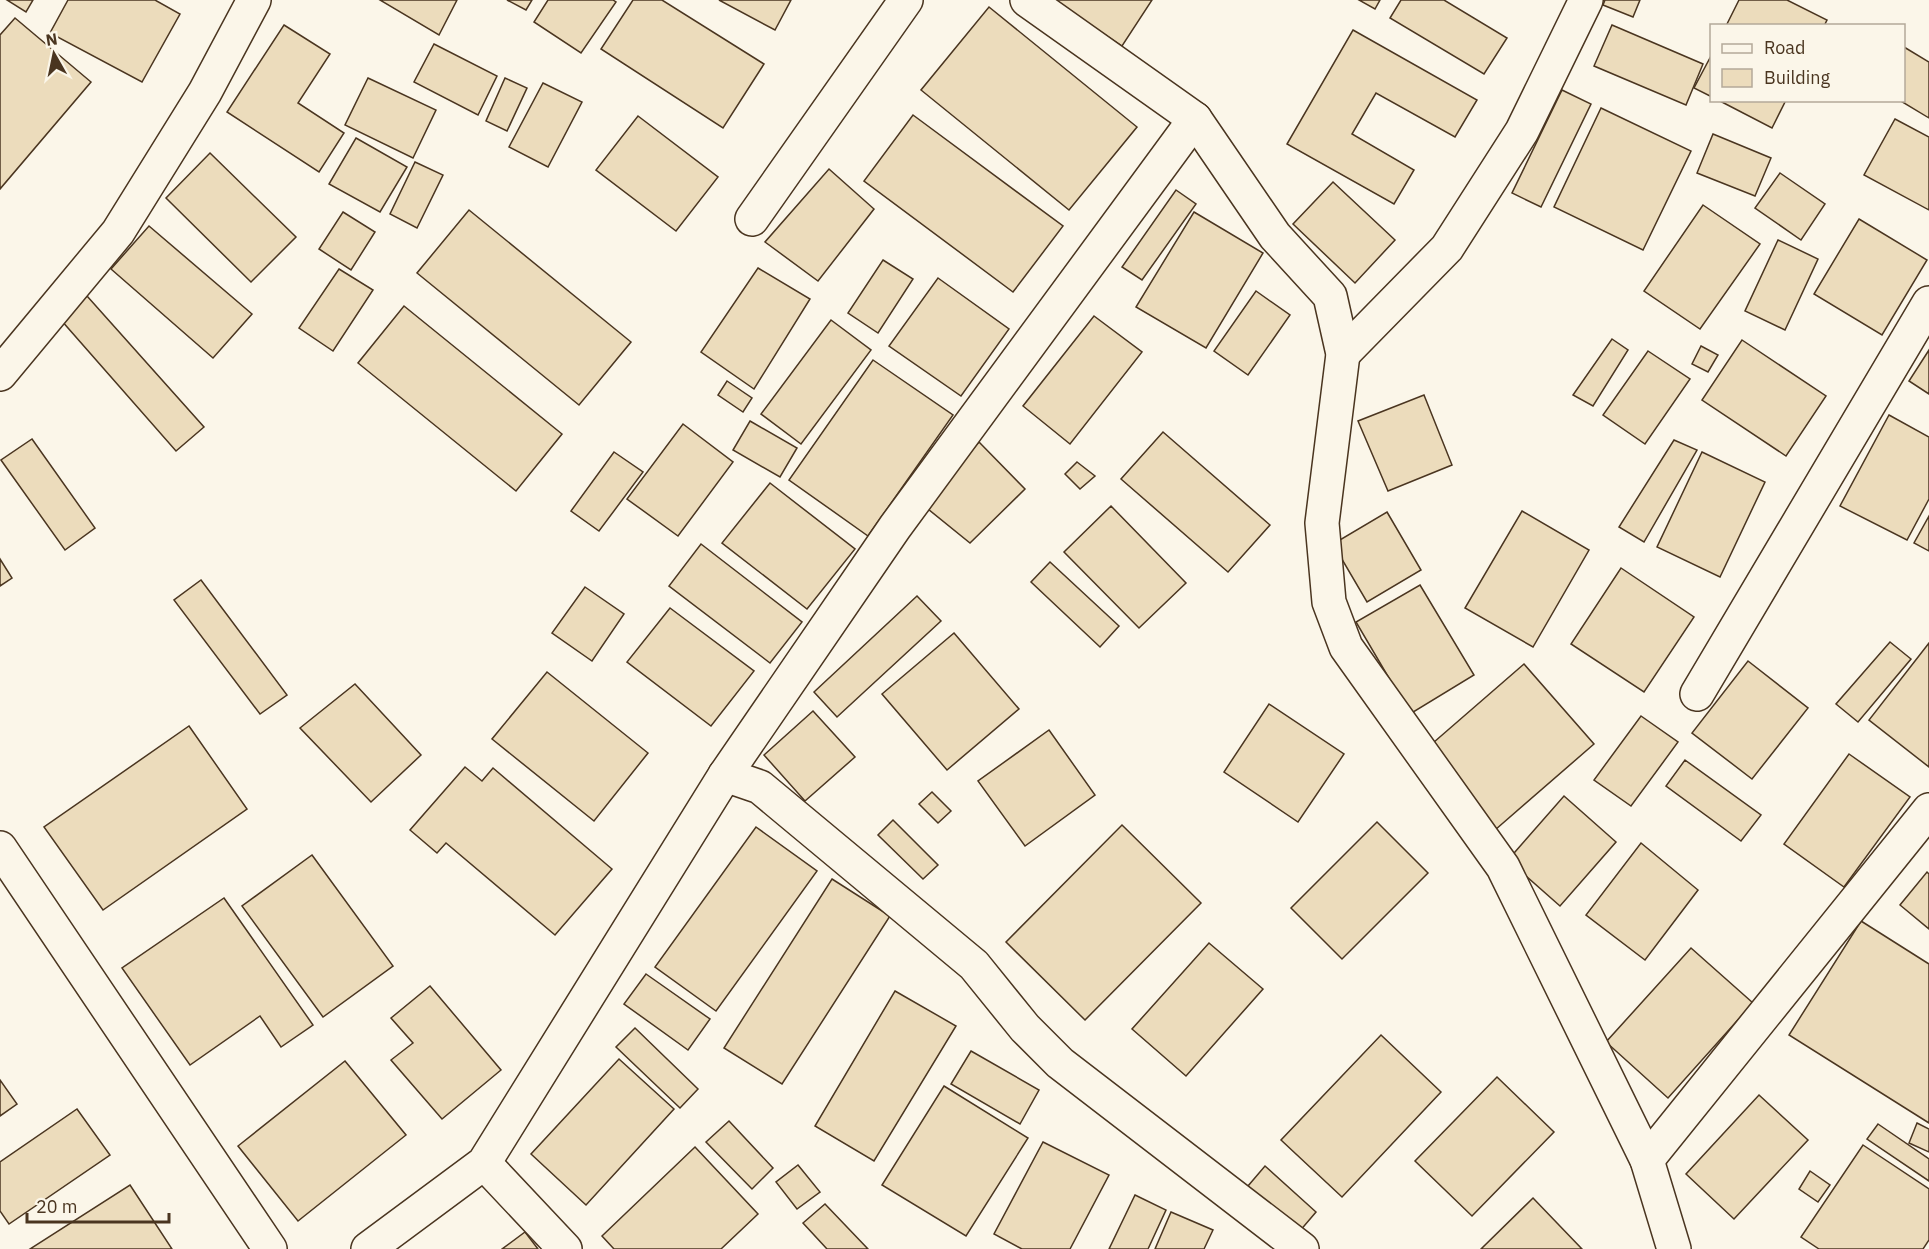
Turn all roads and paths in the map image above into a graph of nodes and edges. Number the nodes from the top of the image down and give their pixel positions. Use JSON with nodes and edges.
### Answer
{"nodes":[{"id":1,"x":254,"y":0,"type":"edge"},
{"id":2,"x":906,"y":0,"type":"edge"},
{"id":3,"x":1027,"y":0,"type":"edge"},
{"id":4,"x":1586,"y":0,"type":"edge"},
{"id":5,"x":1195,"y":119,"type":"junction"},
{"id":6,"x":752,"y":219,"type":"dead end"},
{"id":7,"x":1929,"y":303,"type":"edge"},
{"id":8,"x":1343,"y":354,"type":"junction"},
{"id":9,"x":0,"y":374,"type":"edge"},
{"id":10,"x":1697,"y":694,"type":"dead end"},
{"id":11,"x":725,"y":775,"type":"junction"},
{"id":12,"x":1929,"y":810,"type":"edge"},
{"id":13,"x":0,"y":848,"type":"edge"},
{"id":14,"x":1647,"y":1160,"type":"junction"},
{"id":15,"x":484,"y":1163,"type":"junction"},
{"id":16,"x":270,"y":1249,"type":"edge"},
{"id":17,"x":368,"y":1249,"type":"edge"},
{"id":18,"x":565,"y":1249,"type":"edge"},
{"id":19,"x":1302,"y":1249,"type":"edge"},
{"id":20,"x":1674,"y":1249,"type":"edge"}],
"edges":[{"from":1,"to":9,"type":"street"},
{"from":2,"to":6,"type":"street"},
{"from":3,"to":5,"type":"street"},
{"from":4,"to":8,"type":"street"},
{"from":5,"to":8,"type":"street"},
{"from":5,"to":11,"type":"street"},
{"from":7,"to":10,"type":"street"},
{"from":8,"to":14,"type":"street"},
{"from":11,"to":15,"type":"street"},
{"from":11,"to":19,"type":"street"},
{"from":12,"to":14,"type":"street"},
{"from":13,"to":16,"type":"street"},
{"from":14,"to":20,"type":"street"},
{"from":15,"to":17,"type":"street"},
{"from":15,"to":18,"type":"street"}]}
